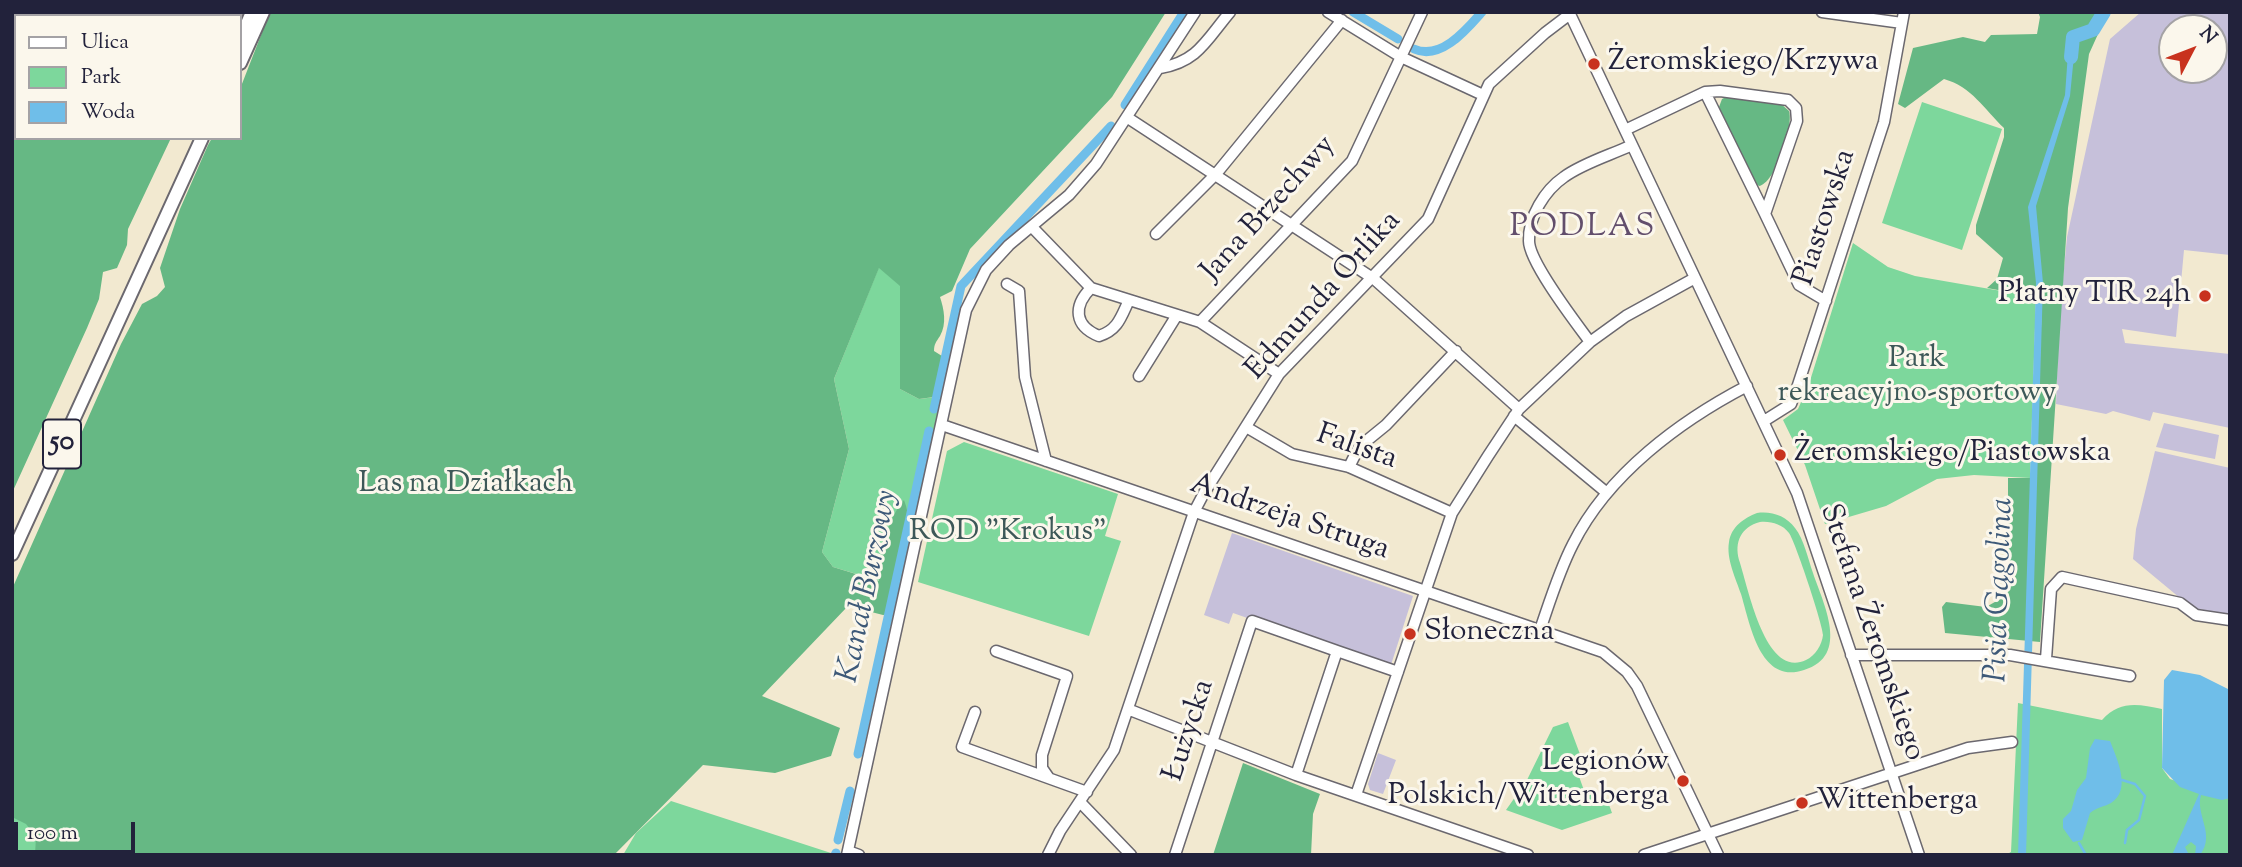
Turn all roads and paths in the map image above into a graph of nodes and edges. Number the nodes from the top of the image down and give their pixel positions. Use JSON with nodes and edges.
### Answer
{"nodes":[{"id":1,"x":252,"y":12,"type":"edge"},
{"id":2,"x":263,"y":12,"type":"edge"},
{"id":3,"x":1195,"y":12,"type":"edge"},
{"id":4,"x":1230,"y":12,"type":"edge"},
{"id":5,"x":1328,"y":12,"type":"edge"},
{"id":6,"x":1422,"y":12,"type":"edge"},
{"id":7,"x":1822,"y":12,"type":"edge"},
{"id":8,"x":1569,"y":13,"type":"edge"},
{"id":9,"x":1903,"y":18,"type":"edge"},
{"id":10,"x":1342,"y":20,"type":"junction"},
{"id":11,"x":242,"y":35,"type":"edge"},
{"id":12,"x":1401,"y":57,"type":"junction"},
{"id":13,"x":242,"y":59,"type":"edge"},
{"id":14,"x":1160,"y":68,"type":"junction"},
{"id":15,"x":1705,"y":92,"type":"junction"},
{"id":16,"x":1483,"y":95,"type":"junction"},
{"id":17,"x":1128,"y":118,"type":"junction"},
{"id":18,"x":1625,"y":130,"type":"junction"},
{"id":19,"x":196,"y":140,"type":"edge"},
{"id":20,"x":201,"y":140,"type":"edge"},
{"id":21,"x":1632,"y":145,"type":"junction"},
{"id":22,"x":193,"y":154,"type":"junction"},
{"id":23,"x":1216,"y":174,"type":"junction"},
{"id":24,"x":1765,"y":214,"type":"junction"},
{"id":25,"x":1294,"y":225,"type":"junction"},
{"id":26,"x":1032,"y":228,"type":"junction"},
{"id":27,"x":1156,"y":234,"type":"dead end"},
{"id":28,"x":1695,"y":278,"type":"junction"},
{"id":29,"x":1374,"y":279,"type":"junction"},
{"id":30,"x":1007,"y":284,"type":"dead end"},
{"id":31,"x":1091,"y":288,"type":"junction"},
{"id":32,"x":1129,"y":300,"type":"junction"},
{"id":33,"x":1826,"y":301,"type":"junction"},
{"id":34,"x":1177,"y":315,"type":"junction"},
{"id":35,"x":1200,"y":322,"type":"junction"},
{"id":36,"x":1590,"y":342,"type":"junction"},
{"id":37,"x":1456,"y":351,"type":"junction"},
{"id":38,"x":1279,"y":374,"type":"junction"},
{"id":39,"x":1139,"y":376,"type":"dead end"},
{"id":40,"x":1747,"y":386,"type":"junction"},
{"id":41,"x":1517,"y":413,"type":"junction"},
{"id":42,"x":1764,"y":421,"type":"junction"},
{"id":43,"x":942,"y":425,"type":"junction"},
{"id":44,"x":1246,"y":427,"type":"junction"},
{"id":45,"x":1046,"y":461,"type":"junction"},
{"id":46,"x":1349,"y":467,"type":"junction"},
{"id":47,"x":1607,"y":493,"type":"junction"},
{"id":48,"x":1194,"y":512,"type":"junction"},
{"id":49,"x":1452,"y":513,"type":"junction"},
{"id":50,"x":12,"y":554,"type":"edge"},
{"id":51,"x":1424,"y":591,"type":"junction"},
{"id":52,"x":2230,"y":620,"type":"edge"},
{"id":53,"x":1540,"y":630,"type":"junction"},
{"id":54,"x":996,"y":651,"type":"dead end"},
{"id":55,"x":1337,"y":651,"type":"junction"},
{"id":56,"x":1851,"y":654,"type":"junction"},
{"id":57,"x":2042,"y":658,"type":"junction"},
{"id":58,"x":1398,"y":672,"type":"junction"},
{"id":59,"x":2130,"y":676,"type":"dead end"},
{"id":60,"x":1130,"y":710,"type":"junction"},
{"id":61,"x":975,"y":712,"type":"dead end"},
{"id":62,"x":1214,"y":742,"type":"junction"},
{"id":63,"x":2012,"y":742,"type":"dead end"},
{"id":64,"x":1892,"y":774,"type":"junction"},
{"id":65,"x":1296,"y":775,"type":"junction"},
{"id":66,"x":1049,"y":778,"type":"junction"},
{"id":67,"x":1087,"y":792,"type":"junction"},
{"id":68,"x":1356,"y":795,"type":"junction"},
{"id":69,"x":1080,"y":802,"type":"junction"},
{"id":70,"x":1709,"y":834,"type":"junction"},
{"id":71,"x":847,"y":853,"type":"edge"},
{"id":72,"x":859,"y":855,"type":"edge"},
{"id":73,"x":1048,"y":855,"type":"edge"},
{"id":74,"x":1131,"y":855,"type":"edge"},
{"id":75,"x":1175,"y":855,"type":"edge"},
{"id":76,"x":1528,"y":855,"type":"edge"},
{"id":77,"x":1644,"y":855,"type":"edge"},
{"id":78,"x":1718,"y":855,"type":"edge"},
{"id":79,"x":1919,"y":855,"type":"edge"}],
"edges":[{"from":1,"to":11,"type":"main road"},
{"from":2,"to":13,"type":"main road"},
{"from":3,"to":14,"type":"street"},
{"from":4,"to":14,"type":"street"},
{"from":5,"to":10,"type":"street"},
{"from":6,"to":12,"type":"street","name":"Jana Brzechwy"},
{"from":7,"to":9,"type":"street"},
{"from":8,"to":16,"type":"street","name":"Edmunda Orlika"},
{"from":8,"to":18,"type":"street","name":"Stefana Żeromskiego"},
{"from":9,"to":33,"type":"street","name":"Piastowska"},
{"from":10,"to":12,"type":"street"},
{"from":10,"to":23,"type":"street"},
{"from":12,"to":16,"type":"street"},
{"from":12,"to":25,"type":"street","name":"Jana Brzechwy"},
{"from":14,"to":17,"type":"street"},
{"from":15,"to":18,"type":"street"},
{"from":15,"to":24,"type":"street"},
{"from":15,"to":24,"type":"street"},
{"from":16,"to":29,"type":"street","name":"Edmunda Orlika"},
{"from":17,"to":23,"type":"street"},
{"from":17,"to":26,"type":"street"},
{"from":18,"to":21,"type":"street","name":"Stefana Żeromskiego"},
{"from":19,"to":22,"type":"main road","number":"50"},
{"from":20,"to":22,"type":"main road","number":"50"},
{"from":21,"to":28,"type":"street","name":"Stefana Żeromskiego"},
{"from":21,"to":36,"type":"street"},
{"from":22,"to":50,"type":"main road","number":"50"},
{"from":23,"to":25,"type":"street"},
{"from":23,"to":27,"type":"street"},
{"from":24,"to":33,"type":"street"},
{"from":25,"to":29,"type":"street"},
{"from":25,"to":35,"type":"street","name":"Jana Brzechwy"},
{"from":26,"to":31,"type":"street","name":"Jana Brzechwy"},
{"from":26,"to":43,"type":"street"},
{"from":28,"to":36,"type":"street"},
{"from":28,"to":40,"type":"street","name":"Stefana Żeromskiego"},
{"from":29,"to":37,"type":"street"},
{"from":29,"to":38,"type":"street","name":"Edmunda Orlika"},
{"from":30,"to":45,"type":"street"},
{"from":31,"to":32,"type":"street","name":"Jana Brzechwy"},
{"from":31,"to":32,"type":"street"},
{"from":32,"to":34,"type":"street","name":"Jana Brzechwy"},
{"from":33,"to":42,"type":"street","name":"Piastowska"},
{"from":34,"to":35,"type":"street","name":"Jana Brzechwy"},
{"from":34,"to":39,"type":"street"},
{"from":35,"to":38,"type":"street","name":"Jana Brzechwy"},
{"from":36,"to":41,"type":"street"},
{"from":37,"to":41,"type":"street"},
{"from":37,"to":46,"type":"street"},
{"from":38,"to":44,"type":"street","name":"Edmunda Orlika"},
{"from":40,"to":42,"type":"street","name":"Stefana Żeromskiego"},
{"from":40,"to":47,"type":"street"},
{"from":41,"to":47,"type":"street"},
{"from":41,"to":49,"type":"street"},
{"from":42,"to":56,"type":"street","name":"Stefana Żeromskiego"},
{"from":43,"to":45,"type":"street","name":"Andrzeja Struga"},
{"from":43,"to":71,"type":"street"},
{"from":44,"to":46,"type":"street","name":"Falista"},
{"from":44,"to":48,"type":"street","name":"Edmunda Orlika"},
{"from":45,"to":48,"type":"street","name":"Andrzeja Struga"},
{"from":46,"to":49,"type":"street","name":"Falista"},
{"from":47,"to":53,"type":"street"},
{"from":48,"to":51,"type":"street","name":"Andrzeja Struga"},
{"from":48,"to":60,"type":"street","name":"Edmunda Orlika"},
{"from":49,"to":51,"type":"street"},
{"from":51,"to":53,"type":"street","name":"Andrzeja Struga"},
{"from":51,"to":58,"type":"street"},
{"from":52,"to":57,"type":"street"},
{"from":53,"to":70,"type":"street","name":"Andrzeja Struga"},
{"from":54,"to":66,"type":"street"},
{"from":55,"to":58,"type":"street"},
{"from":55,"to":62,"type":"street","name":"Łużycka"},
{"from":55,"to":65,"type":"street"},
{"from":56,"to":57,"type":"street"},
{"from":56,"to":64,"type":"street","name":"Stefana Żeromskiego"},
{"from":57,"to":59,"type":"street"},
{"from":58,"to":68,"type":"street"},
{"from":60,"to":62,"type":"street"},
{"from":60,"to":67,"type":"street","name":"Edmunda Orlika"},
{"from":61,"to":66,"type":"street"},
{"from":62,"to":65,"type":"street"},
{"from":62,"to":75,"type":"street","name":"Łużycka"},
{"from":63,"to":64,"type":"street"},
{"from":64,"to":70,"type":"street"},
{"from":64,"to":79,"type":"street","name":"Stefana Żeromskiego"},
{"from":65,"to":68,"type":"street"},
{"from":66,"to":67,"type":"street"},
{"from":67,"to":69,"type":"street","name":"Edmunda Orlika"},
{"from":68,"to":76,"type":"street"},
{"from":69,"to":73,"type":"street","name":"Edmunda Orlika"},
{"from":69,"to":74,"type":"street"},
{"from":70,"to":77,"type":"street"},
{"from":70,"to":78,"type":"street"},
{"from":71,"to":72,"type":"street"}]}
